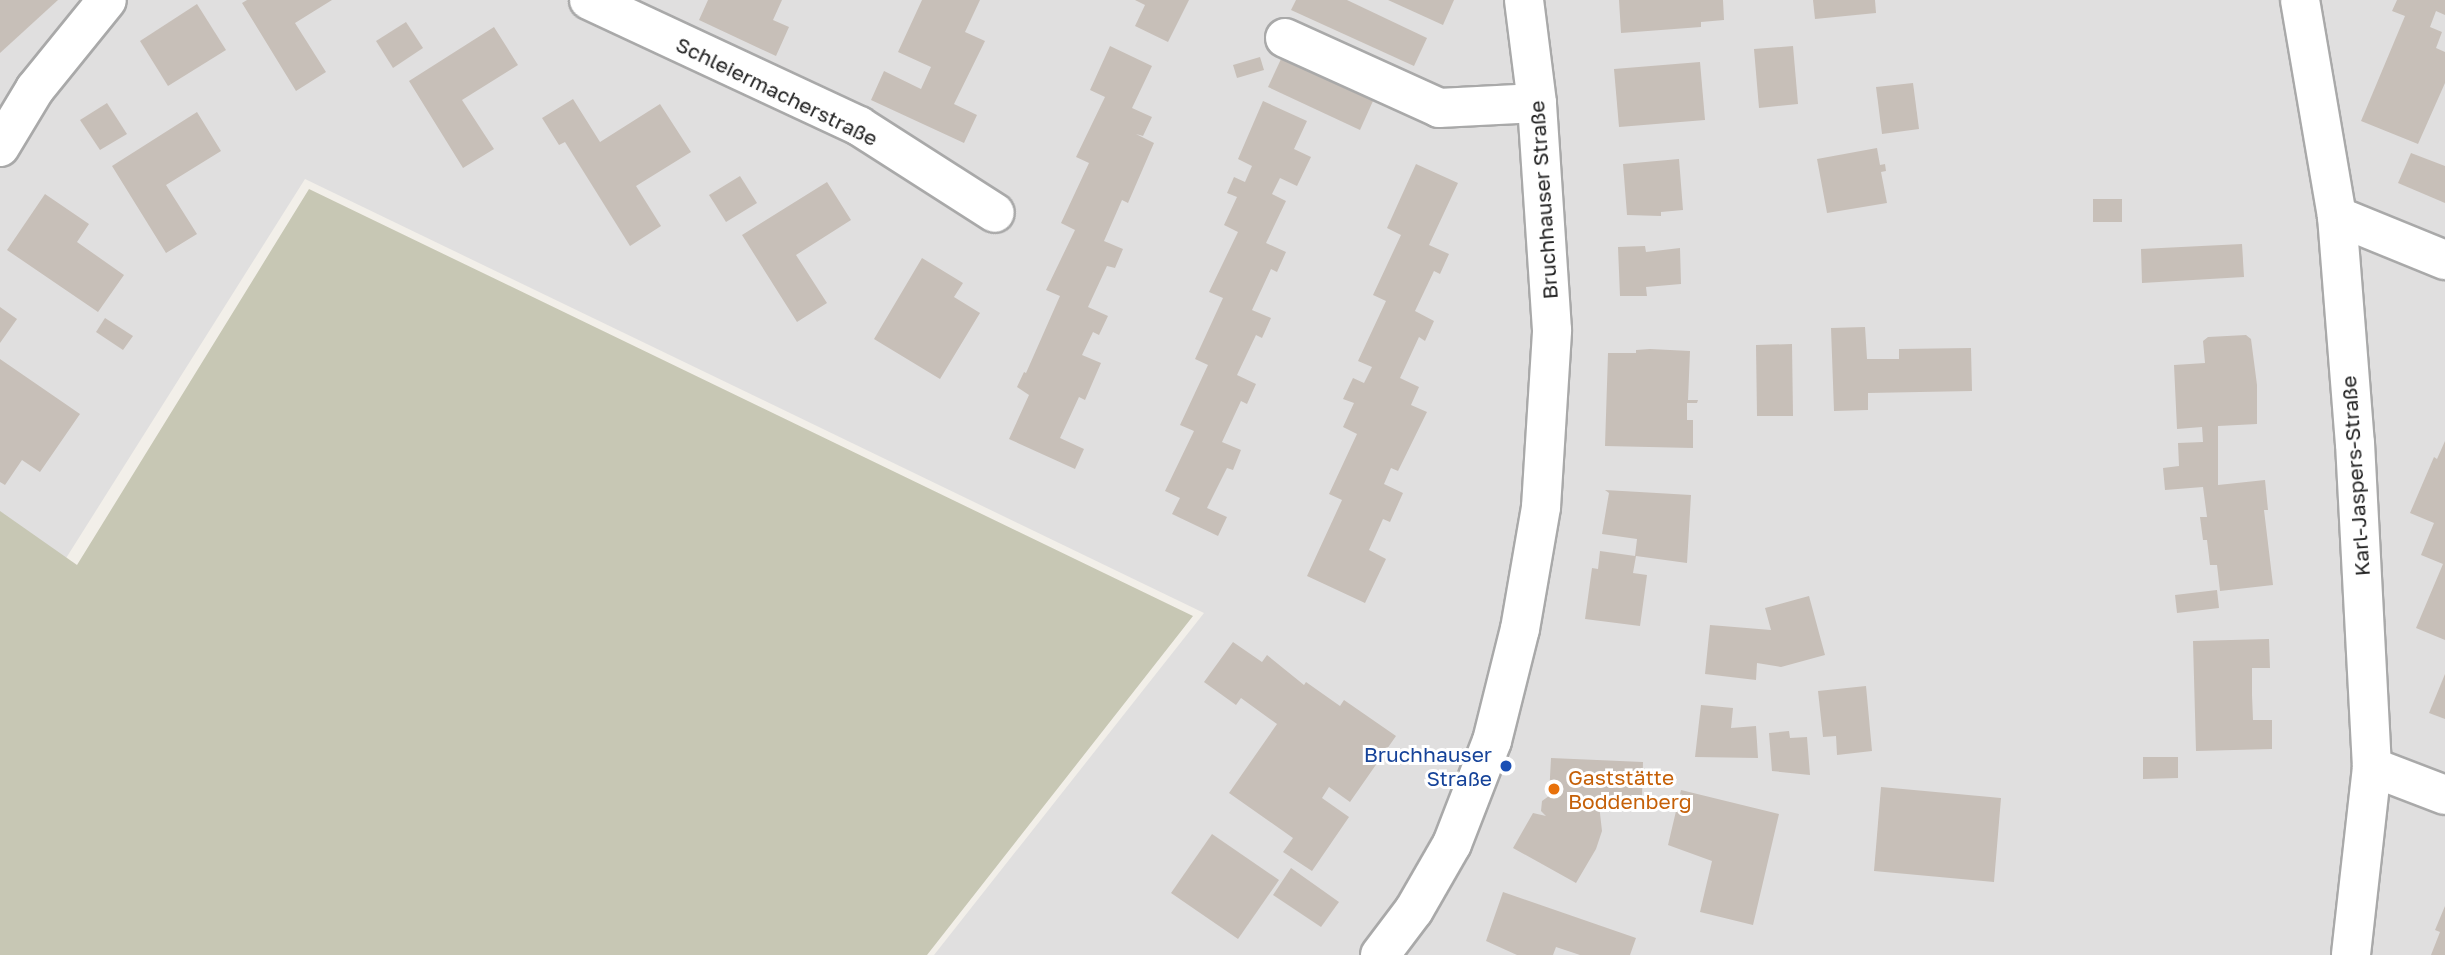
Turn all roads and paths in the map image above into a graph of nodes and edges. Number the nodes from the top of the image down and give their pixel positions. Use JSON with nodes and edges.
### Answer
{"nodes":[{"id":1,"x":107,"y":0,"type":"edge"},
{"id":2,"x":589,"y":0,"type":"edge"},
{"id":3,"x":1524,"y":0,"type":"edge"},
{"id":4,"x":2300,"y":0,"type":"edge"},
{"id":5,"x":1285,"y":38,"type":"dead end"},
{"id":6,"x":1537,"y":103,"type":"junction"},
{"id":7,"x":0,"y":147,"type":"edge"},
{"id":8,"x":995,"y":213,"type":"dead end"},
{"id":9,"x":2337,"y":216,"type":"junction"},
{"id":10,"x":2445,"y":260,"type":"edge"},
{"id":11,"x":2372,"y":767,"type":"junction"},
{"id":12,"x":2445,"y":795,"type":"edge"},
{"id":13,"x":1380,"y":955,"type":"edge"},
{"id":14,"x":2351,"y":955,"type":"edge"}],
"edges":[{"from":1,"to":7,"type":"street"},
{"from":2,"to":8,"type":"street","name":"Schleiermacherstraße"},
{"from":3,"to":6,"type":"street","name":"Bruchhauser Straße"},
{"from":4,"to":9,"type":"street","name":"Karl-Jaspers-Straße"},
{"from":5,"to":6,"type":"street"},
{"from":6,"to":13,"type":"street","name":"Bruchhauser Straße"},
{"from":9,"to":10,"type":"street"},
{"from":9,"to":11,"type":"street","name":"Karl-Jaspers-Straße"},
{"from":11,"to":12,"type":"street"},
{"from":11,"to":14,"type":"street","name":"Karl-Jaspers-Straße"}]}
